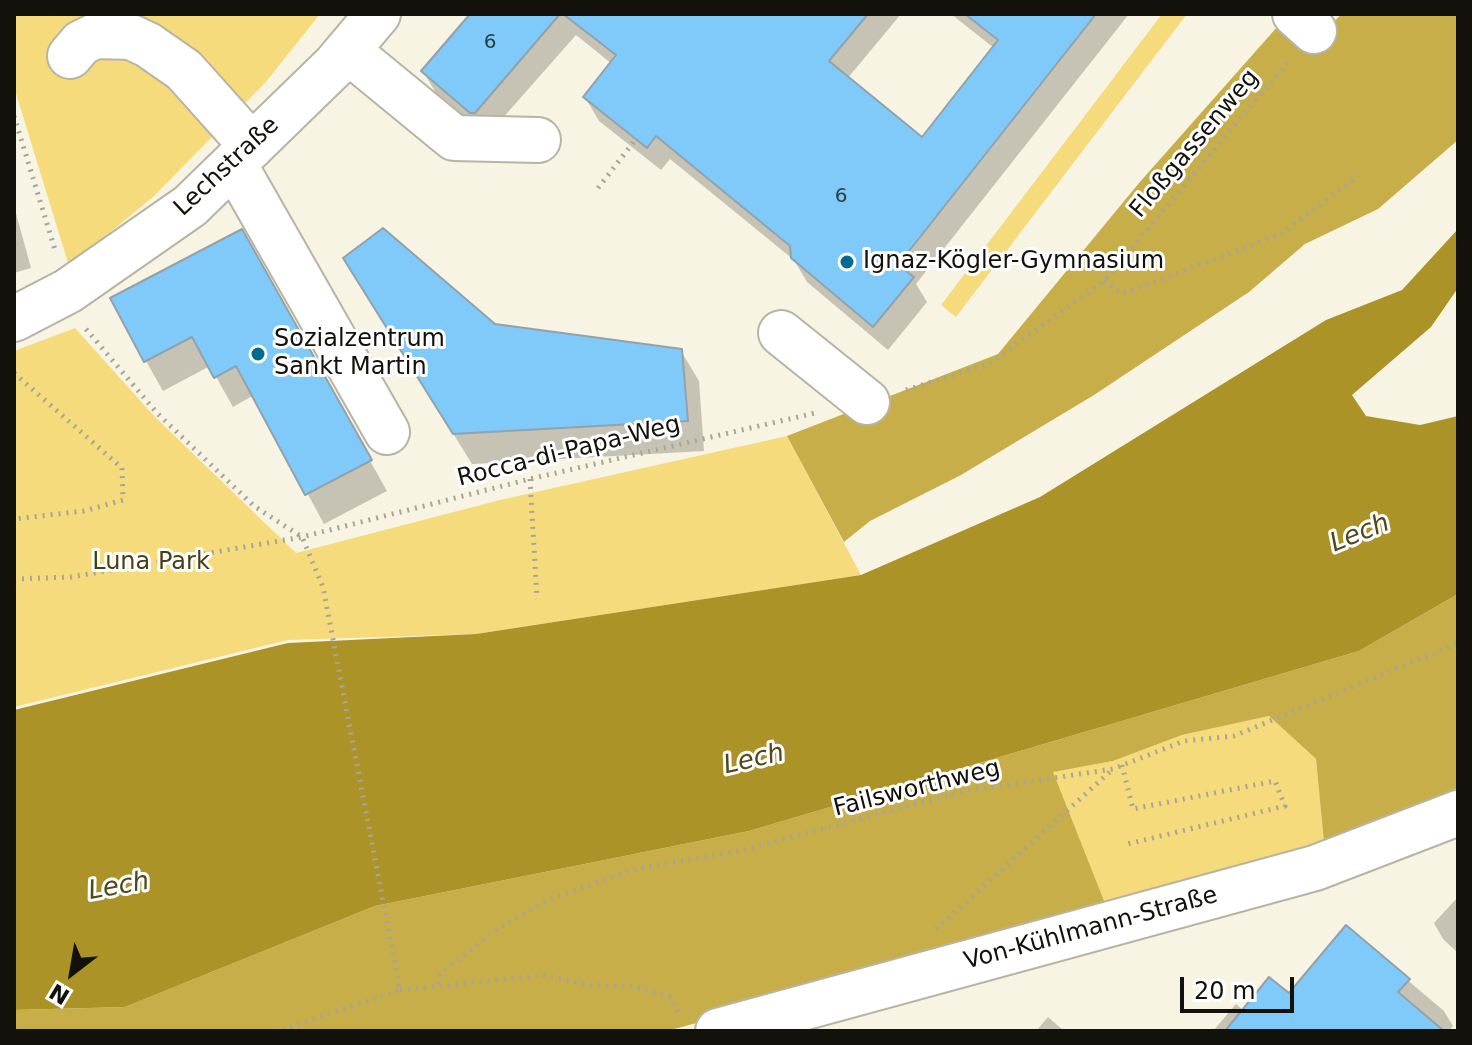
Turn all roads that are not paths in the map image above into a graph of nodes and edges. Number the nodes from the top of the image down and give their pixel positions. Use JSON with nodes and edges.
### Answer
{"nodes":[{"id":1,"x":378,"y":14,"type":"edge"},
{"id":2,"x":348,"y":51,"type":"junction"},
{"id":3,"x":70,"y":56,"type":"dead end"},
{"id":4,"x":538,"y":140,"type":"dead end"},
{"id":5,"x":243,"y":155,"type":"junction"},
{"id":6,"x":14,"y":319,"type":"edge"},
{"id":7,"x":781,"y":333,"type":"dead end"},
{"id":8,"x":867,"y":402,"type":"road end"},
{"id":9,"x":387,"y":432,"type":"dead end"},
{"id":10,"x":1458,"y":813,"type":"edge"},
{"id":11,"x":790,"y":1022,"type":"edge"},
{"id":12,"x":700,"y":1025,"type":"edge"}],
"edges":[{"from":1,"to":2,"type":"street","name":"Lechstraße"},
{"from":2,"to":4,"type":"street"},
{"from":2,"to":5,"type":"street","name":"Lechstraße"},
{"from":3,"to":5,"type":"street"},
{"from":5,"to":6,"type":"street","name":"Lechstraße"},
{"from":5,"to":9,"type":"street"},
{"from":7,"to":8,"type":"street"},
{"from":10,"to":11,"type":"street","name":"Von-Kühlmann-Straße"},
{"from":11,"to":12,"type":"street","name":"Von-Kühlmann-Straße"}]}
